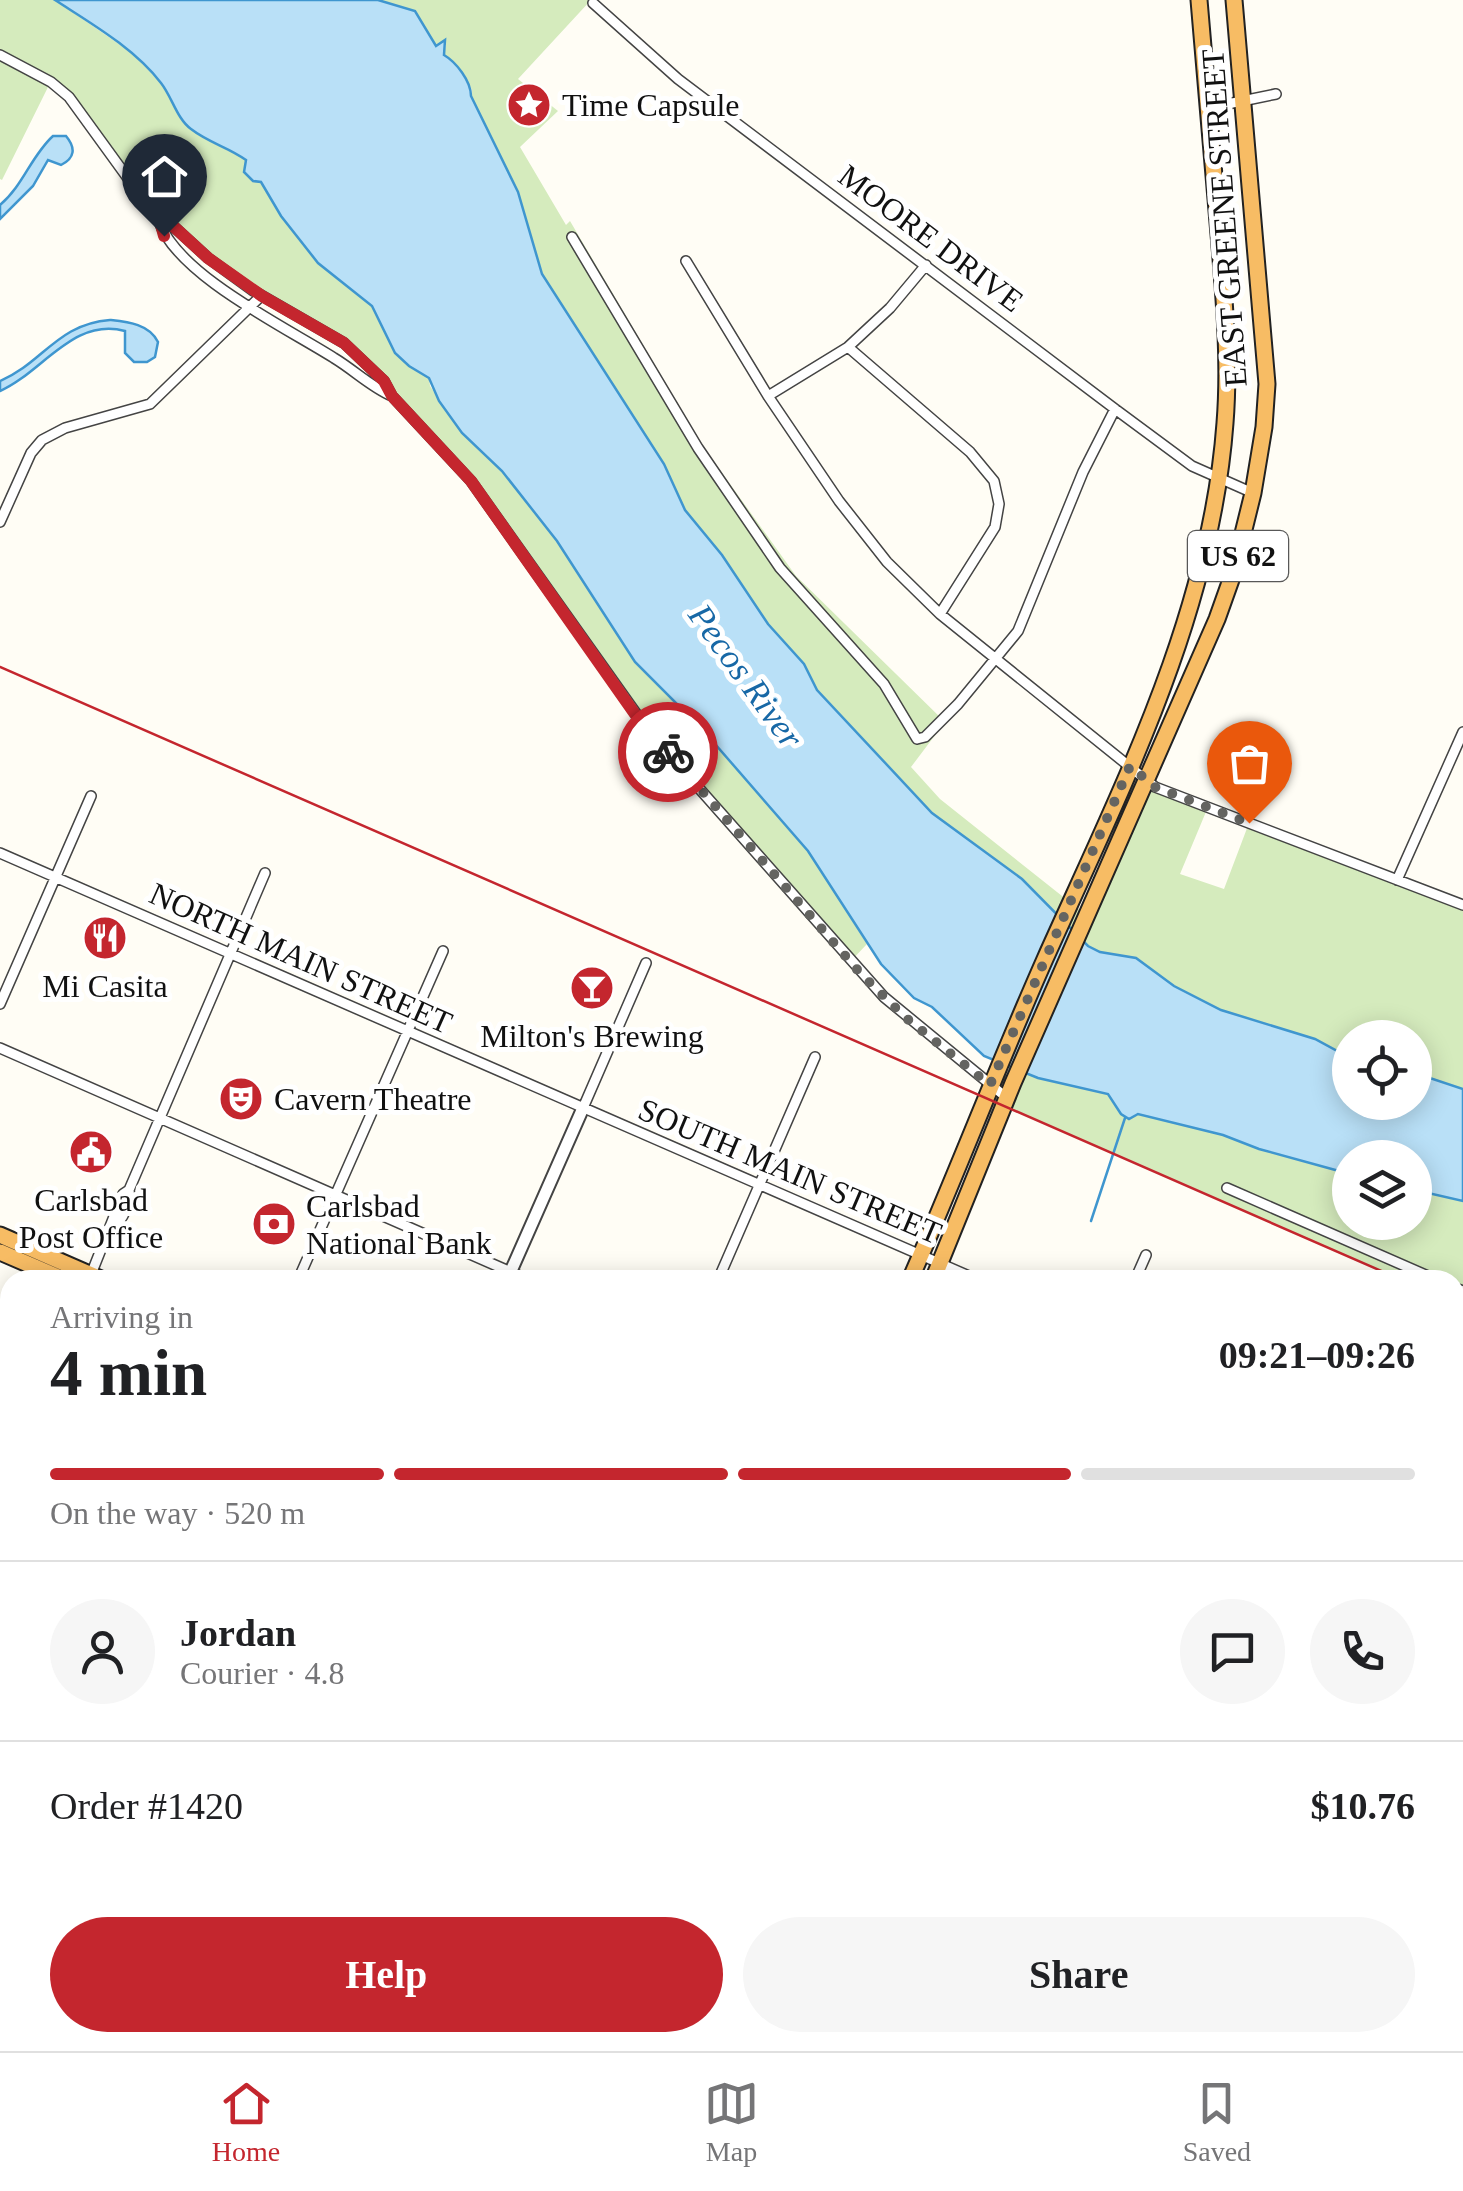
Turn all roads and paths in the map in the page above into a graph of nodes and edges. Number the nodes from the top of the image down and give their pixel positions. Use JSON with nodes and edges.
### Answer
{"nodes":[{"id":1,"x":1200,"y":0,"type":"edge"},
{"id":2,"x":1234,"y":0,"type":"edge"},
{"id":3,"x":592,"y":3,"type":"dead end"},
{"id":4,"x":0,"y":55,"type":"edge"},
{"id":5,"x":1276,"y":94,"type":"dead end"},
{"id":6,"x":1244,"y":102,"type":"junction"},
{"id":7,"x":1208,"y":108,"type":"junction"},
{"id":8,"x":160,"y":221,"type":"junction"},
{"id":9,"x":572,"y":237,"type":"dead end"},
{"id":10,"x":686,"y":261,"type":"dead end"},
{"id":11,"x":926,"y":265,"type":"junction"},
{"id":12,"x":262,"y":296,"type":"junction"},
{"id":13,"x":250,"y":308,"type":"junction"},
{"id":14,"x":848,"y":347,"type":"junction"},
{"id":15,"x":392,"y":396,"type":"junction"},
{"id":16,"x":768,"y":396,"type":"junction"},
{"id":17,"x":1115,"y":409,"type":"junction"},
{"id":18,"x":1219,"y":478,"type":"junction"},
{"id":19,"x":1252,"y":492,"type":"junction"},
{"id":20,"x":0,"y":522,"type":"edge"},
{"id":21,"x":940,"y":614,"type":"junction"},
{"id":22,"x":1176,"y":650,"type":"junction"},
{"id":23,"x":995,"y":658,"type":"junction"},
{"id":24,"x":1199,"y":661,"type":"junction"},
{"id":25,"x":1463,"y":732,"type":"edge"},
{"id":26,"x":1448,"y":764,"type":"junction"},
{"id":27,"x":1130,"y":766,"type":"junction"},
{"id":28,"x":1460,"y":769,"type":"dead end"},
{"id":29,"x":1145,"y":782,"type":"junction"},
{"id":30,"x":91,"y":796,"type":"dead end"},
{"id":31,"x":0,"y":853,"type":"edge"},
{"id":32,"x":265,"y":873,"type":"dead end"},
{"id":33,"x":56,"y":877,"type":"junction"},
{"id":34,"x":1398,"y":880,"type":"junction"},
{"id":35,"x":1463,"y":905,"type":"edge"},
{"id":36,"x":443,"y":950,"type":"dead end"},
{"id":37,"x":230,"y":955,"type":"junction"},
{"id":38,"x":646,"y":964,"type":"dead end"},
{"id":39,"x":0,"y":1004,"type":"edge"},
{"id":40,"x":408,"y":1032,"type":"junction"},
{"id":41,"x":0,"y":1048,"type":"edge"},
{"id":42,"x":815,"y":1057,"type":"dead end"},
{"id":43,"x":993,"y":1078,"type":"junction"},
{"id":44,"x":1007,"y":1098,"type":"junction"},
{"id":45,"x":583,"y":1108,"type":"junction"},
{"id":46,"x":160,"y":1119,"type":"junction"},
{"id":47,"x":759,"y":1185,"type":"junction"},
{"id":48,"x":1227,"y":1188,"type":"dead end"},
{"id":49,"x":335,"y":1195,"type":"junction"},
{"id":50,"x":0,"y":1234,"type":"edge"},
{"id":51,"x":0,"y":1252,"type":"edge"},
{"id":52,"x":921,"y":1255,"type":"junction"},
{"id":53,"x":1146,"y":1255,"type":"dead end"},
{"id":54,"x":940,"y":1263,"type":"junction"},
{"id":55,"x":42,"y":1270,"type":"edge"},
{"id":56,"x":77,"y":1270,"type":"edge"},
{"id":57,"x":97,"y":1270,"type":"edge"},
{"id":58,"x":302,"y":1270,"type":"edge"},
{"id":59,"x":496,"y":1270,"type":"edge"},
{"id":60,"x":512,"y":1270,"type":"edge"},
{"id":61,"x":722,"y":1270,"type":"edge"},
{"id":62,"x":914,"y":1270,"type":"edge"},
{"id":63,"x":937,"y":1270,"type":"edge"},
{"id":64,"x":956,"y":1270,"type":"edge"},
{"id":65,"x":1139,"y":1270,"type":"edge"},
{"id":66,"x":1414,"y":1270,"type":"edge"}],
"edges":[{"from":1,"to":7,"type":"highway","name":"EAST GREENE STREET","number":"US 62"},
{"from":2,"to":6,"type":"highway","name":"EAST GREENE STREET","number":"US 62"},
{"from":3,"to":11,"type":"street","name":"MOORE DRIVE"},
{"from":4,"to":8,"type":"street"},
{"from":5,"to":6,"type":"street"},
{"from":6,"to":7,"type":"street"},
{"from":6,"to":19,"type":"highway","name":"EAST GREENE STREET","number":"US 62"},
{"from":7,"to":18,"type":"highway","name":"EAST GREENE STREET","number":"US 62"},
{"from":8,"to":12,"type":"street"},
{"from":8,"to":13,"type":"street"},
{"from":9,"to":23,"type":"street"},
{"from":10,"to":16,"type":"street"},
{"from":11,"to":14,"type":"street"},
{"from":11,"to":17,"type":"street","name":"MOORE DRIVE"},
{"from":12,"to":13,"type":"street"},
{"from":12,"to":15,"type":"street"},
{"from":13,"to":15,"type":"street"},
{"from":13,"to":20,"type":"street"},
{"from":14,"to":16,"type":"street"},
{"from":14,"to":21,"type":"street"},
{"from":15,"to":43,"type":"street"},
{"from":16,"to":21,"type":"street"},
{"from":17,"to":18,"type":"street","name":"MOORE DRIVE"},
{"from":17,"to":23,"type":"street"},
{"from":18,"to":19,"type":"street","name":"MOORE DRIVE"},
{"from":18,"to":22,"type":"highway","name":"EAST GREENE STREET","number":"US 62"},
{"from":19,"to":24,"type":"highway","name":"EAST GREENE STREET","number":"US 62"},
{"from":21,"to":23,"type":"street"},
{"from":22,"to":24,"type":"highway"},
{"from":22,"to":27,"type":"highway","name":"EAST GREENE STREET","number":"US 62"},
{"from":23,"to":27,"type":"street"},
{"from":24,"to":29,"type":"highway","name":"EAST GREENE STREET","number":"US 62"},
{"from":25,"to":26,"type":"street"},
{"from":26,"to":28,"type":"street"},
{"from":26,"to":34,"type":"street"},
{"from":27,"to":29,"type":"street"},
{"from":27,"to":43,"type":"highway","name":"EAST GREENE STREET","number":"US 62"},
{"from":29,"to":34,"type":"street"},
{"from":29,"to":44,"type":"highway","name":"EAST GREENE STREET","number":"US 62"},
{"from":30,"to":33,"type":"street"},
{"from":31,"to":33,"type":"street","name":"NORTH MAIN STREET"},
{"from":32,"to":37,"type":"street"},
{"from":33,"to":37,"type":"street","name":"NORTH MAIN STREET"},
{"from":33,"to":39,"type":"street"},
{"from":34,"to":35,"type":"street"},
{"from":36,"to":40,"type":"street"},
{"from":37,"to":40,"type":"street","name":"NORTH MAIN STREET"},
{"from":37,"to":46,"type":"street"},
{"from":38,"to":45,"type":"street"},
{"from":40,"to":45,"type":"street","name":"NORTH MAIN STREET"},
{"from":40,"to":49,"type":"street"},
{"from":41,"to":46,"type":"street"},
{"from":42,"to":47,"type":"street"},
{"from":43,"to":44,"type":"street"},
{"from":43,"to":52,"type":"highway","name":"EAST GREENE STREET","number":"US 62"},
{"from":44,"to":54,"type":"highway","name":"EAST GREENE STREET","number":"US 62"},
{"from":45,"to":47,"type":"street","name":"SOUTH MAIN STREET"},
{"from":45,"to":60,"type":"street"},
{"from":46,"to":49,"type":"street"},
{"from":46,"to":57,"type":"street"},
{"from":47,"to":52,"type":"street","name":"SOUTH MAIN STREET"},
{"from":47,"to":61,"type":"street"},
{"from":48,"to":66,"type":"street"},
{"from":49,"to":58,"type":"street"},
{"from":49,"to":59,"type":"street"},
{"from":50,"to":56,"type":"highway"},
{"from":51,"to":55,"type":"highway"},
{"from":52,"to":54,"type":"street","name":"SOUTH MAIN STREET"},
{"from":52,"to":62,"type":"highway","number":"US 62"},
{"from":53,"to":65,"type":"street"},
{"from":54,"to":63,"type":"highway","number":"US 62"},
{"from":54,"to":64,"type":"street","name":"SOUTH MAIN STREET"}]}
